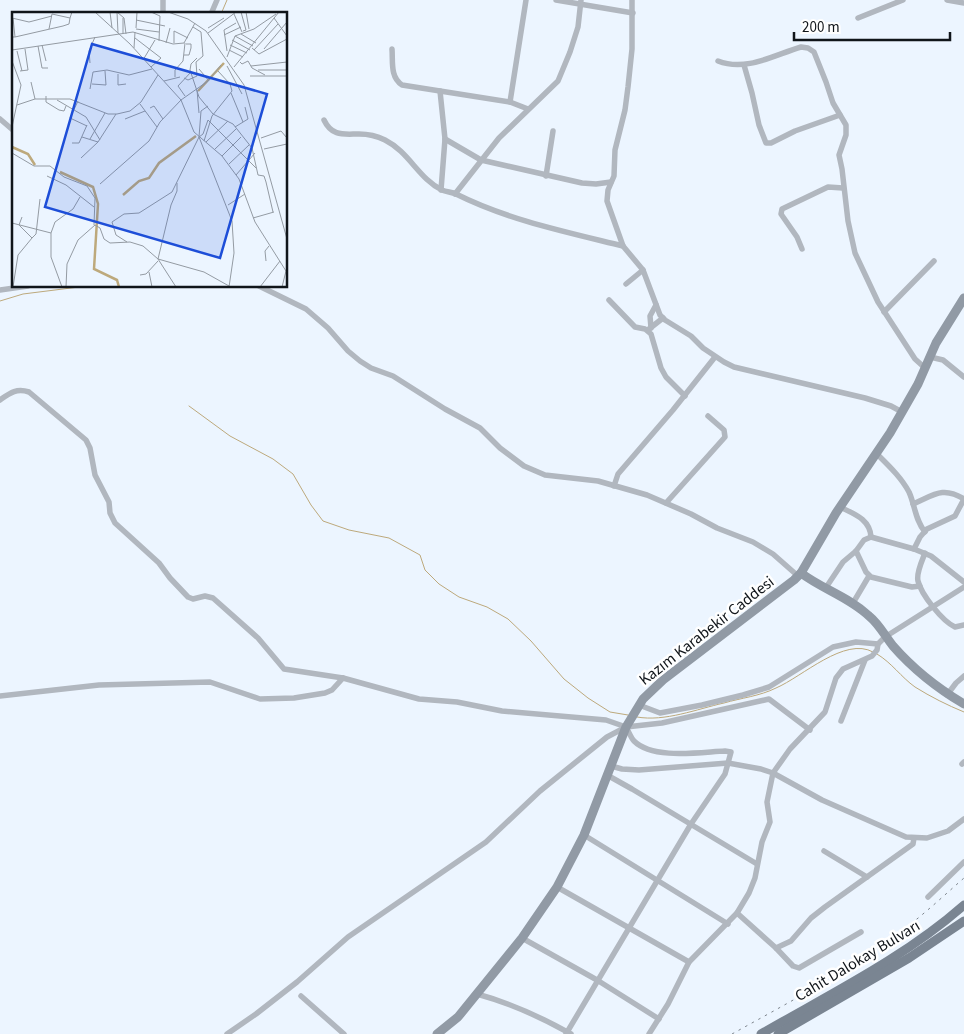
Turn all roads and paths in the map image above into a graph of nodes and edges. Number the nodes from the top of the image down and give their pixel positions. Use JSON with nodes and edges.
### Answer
{"nodes":[{"id":1,"x":217,"y":0,"type":"edge"},
{"id":2,"x":526,"y":0,"type":"edge"},
{"id":3,"x":556,"y":0,"type":"edge"},
{"id":4,"x":632,"y":0,"type":"edge"},
{"id":5,"x":903,"y":0,"type":"edge"},
{"id":6,"x":946,"y":0,"type":"edge"},
{"id":7,"x":581,"y":2,"type":"edge"},
{"id":8,"x":964,"y":3,"type":"edge"},
{"id":9,"x":212,"y":12,"type":"edge"},
{"id":10,"x":632,"y":13,"type":"junction"},
{"id":11,"x":858,"y":18,"type":"dead end"},
{"id":12,"x":392,"y":49,"type":"dead end"},
{"id":13,"x":718,"y":61,"type":"dead end"},
{"id":14,"x":744,"y":65,"type":"junction"},
{"id":15,"x":440,"y":91,"type":"junction"},
{"id":16,"x":510,"y":102,"type":"junction"},
{"id":17,"x":528,"y":109,"type":"junction"},
{"id":18,"x":840,"y":115,"type":"junction"},
{"id":19,"x":0,"y":119,"type":"edge"},
{"id":20,"x":324,"y":120,"type":"dead end"},
{"id":21,"x":12,"y":129,"type":"edge"},
{"id":22,"x":553,"y":130,"type":"dead end"},
{"id":23,"x":445,"y":138,"type":"junction"},
{"id":24,"x":481,"y":160,"type":"junction"},
{"id":25,"x":546,"y":176,"type":"junction"},
{"id":26,"x":611,"y":182,"type":"junction"},
{"id":27,"x":844,"y":188,"type":"junction"},
{"id":28,"x":441,"y":190,"type":"junction"},
{"id":29,"x":455,"y":194,"type":"junction"},
{"id":30,"x":623,"y":246,"type":"junction"},
{"id":31,"x":802,"y":249,"type":"dead end"},
{"id":32,"x":934,"y":261,"type":"dead end"},
{"id":33,"x":643,"y":270,"type":"junction"},
{"id":34,"x":626,"y":284,"type":"dead end"},
{"id":35,"x":14,"y":288,"type":"edge"},
{"id":36,"x":263,"y":288,"type":"edge"},
{"id":37,"x":0,"y":290,"type":"edge"},
{"id":38,"x":609,"y":300,"type":"dead end"},
{"id":39,"x":962,"y":304,"type":"edge"},
{"id":40,"x":656,"y":305,"type":"junction"},
{"id":41,"x":884,"y":312,"type":"junction"},
{"id":42,"x":663,"y":318,"type":"junction"},
{"id":43,"x":649,"y":329,"type":"junction"},
{"id":44,"x":715,"y":356,"type":"junction"},
{"id":45,"x":930,"y":357,"type":"junction"},
{"id":46,"x":925,"y":368,"type":"junction"},
{"id":47,"x":964,"y":377,"type":"edge"},
{"id":48,"x":684,"y":396,"type":"junction"},
{"id":49,"x":0,"y":400,"type":"edge"},
{"id":50,"x":902,"y":412,"type":"junction"},
{"id":51,"x":708,"y":416,"type":"dead end"},
{"id":52,"x":876,"y":453,"type":"junction"},
{"id":53,"x":614,"y":486,"type":"junction"},
{"id":54,"x":964,"y":499,"type":"edge"},
{"id":55,"x":666,"y":503,"type":"junction"},
{"id":56,"x":913,"y":504,"type":"junction"},
{"id":57,"x":840,"y":507,"type":"junction"},
{"id":58,"x":925,"y":532,"type":"junction"},
{"id":59,"x":871,"y":537,"type":"junction"},
{"id":60,"x":914,"y":549,"type":"junction"},
{"id":61,"x":856,"y":552,"type":"junction"},
{"id":62,"x":925,"y":554,"type":"junction"},
{"id":63,"x":800,"y":574,"type":"junction"},
{"id":64,"x":869,"y":576,"type":"junction"},
{"id":65,"x":964,"y":582,"type":"edge"},
{"id":66,"x":920,"y":586,"type":"junction"},
{"id":67,"x":964,"y":587,"type":"edge"},
{"id":68,"x":825,"y":589,"type":"junction"},
{"id":69,"x":853,"y":603,"type":"junction"},
{"id":70,"x":933,"y":607,"type":"junction"},
{"id":71,"x":964,"y":625,"type":"edge"},
{"id":72,"x":885,"y":636,"type":"junction"},
{"id":73,"x":878,"y":647,"type":"junction"},
{"id":74,"x":865,"y":660,"type":"junction"},
{"id":75,"x":964,"y":676,"type":"edge"},
{"id":76,"x":343,"y":678,"type":"junction"},
{"id":77,"x":947,"y":695,"type":"junction"},
{"id":78,"x":0,"y":696,"type":"edge"},
{"id":79,"x":964,"y":704,"type":"edge"},
{"id":80,"x":639,"y":705,"type":"junction"},
{"id":81,"x":630,"y":720,"type":"junction"},
{"id":82,"x":841,"y":721,"type":"dead end"},
{"id":83,"x":810,"y":730,"type":"junction"},
{"id":84,"x":728,"y":763,"type":"junction"},
{"id":85,"x":611,"y":766,"type":"junction"},
{"id":86,"x":773,"y":773,"type":"junction"},
{"id":87,"x":607,"y":775,"type":"junction"},
{"id":88,"x":964,"y":819,"type":"edge"},
{"id":89,"x":691,"y":824,"type":"junction"},
{"id":90,"x":584,"y":836,"type":"junction"},
{"id":91,"x":914,"y":838,"type":"junction"},
{"id":92,"x":824,"y":851,"type":"dead end"},
{"id":93,"x":964,"y":862,"type":"edge"},
{"id":94,"x":757,"y":864,"type":"junction"},
{"id":95,"x":867,"y":877,"type":"junction"},
{"id":96,"x":658,"y":882,"type":"junction"},
{"id":97,"x":557,"y":887,"type":"junction"},
{"id":98,"x":928,"y":897,"type":"dead end"},
{"id":99,"x":964,"y":906,"type":"edge"},
{"id":100,"x":737,"y":913,"type":"junction"},
{"id":101,"x":964,"y":921,"type":"edge"},
{"id":102,"x":728,"y":924,"type":"junction"},
{"id":103,"x":629,"y":929,"type":"junction"},
{"id":104,"x":861,"y":932,"type":"dead end"},
{"id":105,"x":522,"y":938,"type":"junction"},
{"id":106,"x":776,"y":948,"type":"junction"},
{"id":107,"x":689,"y":962,"type":"junction"},
{"id":108,"x":597,"y":980,"type":"junction"},
{"id":109,"x":477,"y":994,"type":"junction"},
{"id":110,"x":301,"y":996,"type":"dead end"},
{"id":111,"x":659,"y":1018,"type":"junction"},
{"id":112,"x":568,"y":1033,"type":"edge"},
{"id":113,"x":228,"y":1034,"type":"edge"},
{"id":114,"x":344,"y":1034,"type":"edge"},
{"id":115,"x":438,"y":1034,"type":"edge"},
{"id":116,"x":649,"y":1034,"type":"edge"},
{"id":117,"x":761,"y":1034,"type":"edge"},
{"id":118,"x":778,"y":1034,"type":"edge"}],
"edges":[{"from":1,"to":9,"type":"street"},
{"from":2,"to":16,"type":"street"},
{"from":3,"to":7,"type":"street"},
{"from":4,"to":10,"type":"street"},
{"from":5,"to":11,"type":"street"},
{"from":6,"to":8,"type":"street"},
{"from":7,"to":10,"type":"street"},
{"from":7,"to":17,"type":"street"},
{"from":10,"to":26,"type":"street"},
{"from":12,"to":15,"type":"street"},
{"from":13,"to":14,"type":"street"},
{"from":14,"to":18,"type":"street"},
{"from":14,"to":18,"type":"street"},
{"from":15,"to":16,"type":"street"},
{"from":15,"to":23,"type":"street"},
{"from":16,"to":17,"type":"street"},
{"from":17,"to":24,"type":"street"},
{"from":18,"to":27,"type":"street"},
{"from":19,"to":21,"type":"street"},
{"from":20,"to":28,"type":"street"},
{"from":22,"to":25,"type":"street"},
{"from":23,"to":24,"type":"street"},
{"from":23,"to":28,"type":"street"},
{"from":24,"to":25,"type":"street"},
{"from":24,"to":29,"type":"street"},
{"from":25,"to":26,"type":"street"},
{"from":26,"to":30,"type":"street"},
{"from":27,"to":31,"type":"street"},
{"from":27,"to":41,"type":"street"},
{"from":28,"to":29,"type":"street"},
{"from":29,"to":30,"type":"street"},
{"from":30,"to":33,"type":"street"},
{"from":32,"to":41,"type":"street"},
{"from":33,"to":34,"type":"street"},
{"from":33,"to":40,"type":"street"},
{"from":35,"to":37,"type":"street"},
{"from":36,"to":53,"type":"street"},
{"from":38,"to":43,"type":"street"},
{"from":39,"to":45,"type":"street","name":"Kazım Karabekir Caddesi"},
{"from":40,"to":42,"type":"street"},
{"from":40,"to":43,"type":"street"},
{"from":41,"to":46,"type":"street"},
{"from":42,"to":43,"type":"street"},
{"from":42,"to":44,"type":"street"},
{"from":43,"to":48,"type":"street"},
{"from":44,"to":48,"type":"street"},
{"from":44,"to":50,"type":"street"},
{"from":45,"to":46,"type":"street","name":"Kazım Karabekir Caddesi"},
{"from":45,"to":47,"type":"street"},
{"from":46,"to":50,"type":"street","name":"Kazım Karabekir Caddesi"},
{"from":48,"to":53,"type":"street"},
{"from":49,"to":76,"type":"street"},
{"from":50,"to":52,"type":"street","name":"Kazım Karabekir Caddesi"},
{"from":51,"to":55,"type":"street"},
{"from":52,"to":56,"type":"street"},
{"from":52,"to":57,"type":"street","name":"Kazım Karabekir Caddesi"},
{"from":53,"to":55,"type":"street"},
{"from":54,"to":56,"type":"street"},
{"from":54,"to":58,"type":"street"},
{"from":55,"to":63,"type":"street"},
{"from":56,"to":58,"type":"street"},
{"from":57,"to":59,"type":"street"},
{"from":57,"to":63,"type":"street","name":"Kazım Karabekir Caddesi"},
{"from":58,"to":60,"type":"street"},
{"from":59,"to":60,"type":"street"},
{"from":59,"to":61,"type":"street"},
{"from":60,"to":62,"type":"street"},
{"from":61,"to":64,"type":"street"},
{"from":61,"to":68,"type":"street"},
{"from":62,"to":65,"type":"street"},
{"from":62,"to":66,"type":"street"},
{"from":63,"to":68,"type":"street"},
{"from":63,"to":80,"type":"street","name":"Kazım Karabekir Caddesi"},
{"from":64,"to":66,"type":"street"},
{"from":64,"to":69,"type":"street"},
{"from":66,"to":70,"type":"street"},
{"from":67,"to":70,"type":"street"},
{"from":68,"to":69,"type":"street"},
{"from":69,"to":72,"type":"street"},
{"from":70,"to":71,"type":"street"},
{"from":70,"to":72,"type":"street"},
{"from":72,"to":73,"type":"street"},
{"from":72,"to":77,"type":"street"},
{"from":73,"to":74,"type":"street"},
{"from":73,"to":80,"type":"street"},
{"from":74,"to":82,"type":"street"},
{"from":74,"to":83,"type":"street"},
{"from":75,"to":77,"type":"street"},
{"from":76,"to":78,"type":"street"},
{"from":76,"to":81,"type":"street"},
{"from":77,"to":79,"type":"street"},
{"from":80,"to":81,"type":"street","name":"Kazım Karabekir Caddesi"},
{"from":81,"to":83,"type":"street"},
{"from":81,"to":84,"type":"street"},
{"from":81,"to":85,"type":"street","name":"Kazım Karabekir Caddesi"},
{"from":81,"to":113,"type":"street"},
{"from":83,"to":86,"type":"street"},
{"from":84,"to":85,"type":"street"},
{"from":84,"to":86,"type":"street"},
{"from":84,"to":89,"type":"street"},
{"from":85,"to":87,"type":"street","name":"Kazım Karabekir Caddesi"},
{"from":86,"to":91,"type":"street"},
{"from":86,"to":94,"type":"street"},
{"from":87,"to":89,"type":"street"},
{"from":87,"to":90,"type":"street","name":"Kazım Karabekir Caddesi"},
{"from":88,"to":91,"type":"street"},
{"from":89,"to":94,"type":"street"},
{"from":89,"to":96,"type":"street"},
{"from":90,"to":96,"type":"street"},
{"from":90,"to":97,"type":"street","name":"Kazım Karabekir Caddesi"},
{"from":91,"to":95,"type":"street"},
{"from":92,"to":95,"type":"street"},
{"from":93,"to":98,"type":"street"},
{"from":94,"to":100,"type":"street"},
{"from":95,"to":106,"type":"street"},
{"from":96,"to":102,"type":"street"},
{"from":96,"to":103,"type":"street"},
{"from":97,"to":103,"type":"street"},
{"from":97,"to":105,"type":"street","name":"Kazım Karabekir Caddesi"},
{"from":99,"to":117,"type":"main road","name":"Cahit Dalokay Bulvarı"},
{"from":100,"to":102,"type":"street"},
{"from":100,"to":106,"type":"street"},
{"from":101,"to":118,"type":"main road","name":"Cahit Dalokay Bulvarı"},
{"from":102,"to":107,"type":"street"},
{"from":103,"to":107,"type":"street"},
{"from":103,"to":108,"type":"street"},
{"from":104,"to":106,"type":"street"},
{"from":105,"to":108,"type":"street"},
{"from":105,"to":109,"type":"street","name":"Kazım Karabekir Caddesi"},
{"from":107,"to":111,"type":"street"},
{"from":108,"to":111,"type":"street"},
{"from":108,"to":112,"type":"street"},
{"from":109,"to":112,"type":"street"},
{"from":109,"to":115,"type":"street","name":"Kazım Karabekir Caddesi"},
{"from":110,"to":114,"type":"street"},
{"from":111,"to":116,"type":"street"}]}
